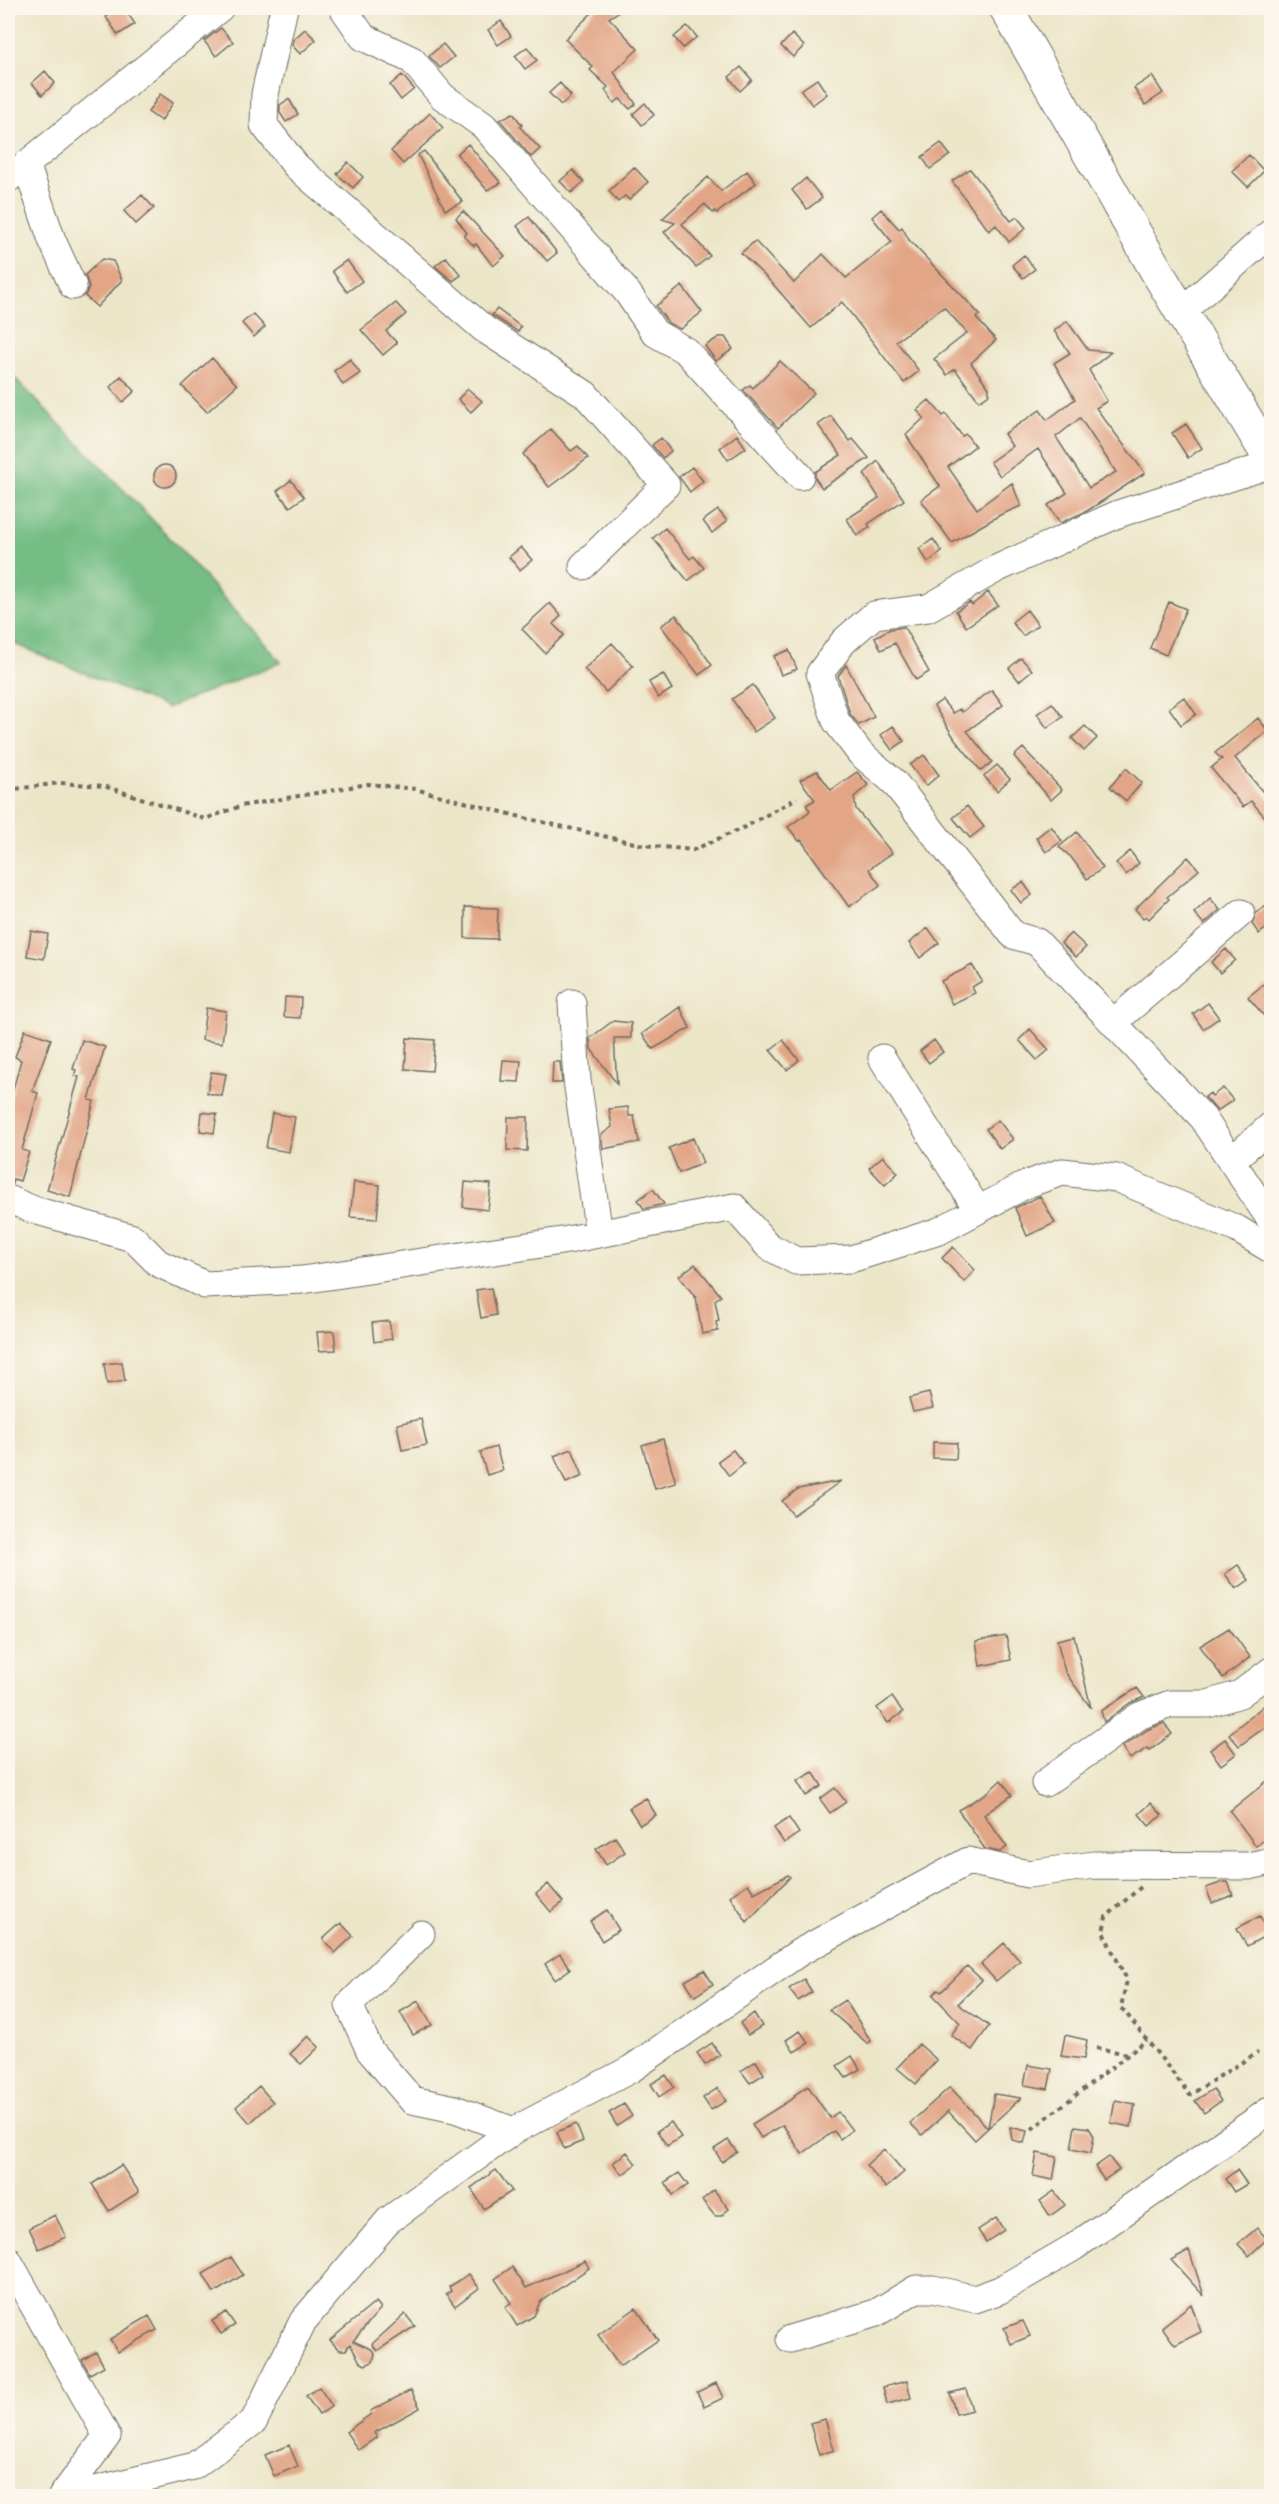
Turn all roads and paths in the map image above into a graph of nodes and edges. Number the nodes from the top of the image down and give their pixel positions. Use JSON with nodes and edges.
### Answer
{"nodes":[{"id":1,"x":220,"y":8,"type":"edge"},
{"id":2,"x":284,"y":8,"type":"edge"},
{"id":3,"x":343,"y":8,"type":"edge"},
{"id":4,"x":1006,"y":8,"type":"edge"},
{"id":5,"x":17,"y":171,"type":"edge"},
{"id":6,"x":1272,"y":232,"type":"edge"},
{"id":7,"x":73,"y":286,"type":"dead end"},
{"id":8,"x":1181,"y":312,"type":"junction"},
{"id":9,"x":1272,"y":463,"type":"edge"},
{"id":10,"x":800,"y":476,"type":"dead end"},
{"id":11,"x":583,"y":566,"type":"dead end"},
{"id":12,"x":8,"y":786,"type":"edge"},
{"id":13,"x":797,"y":798,"type":"dead end"},
{"id":14,"x":1241,"y":913,"type":"dead end"},
{"id":15,"x":572,"y":1003,"type":"dead end"},
{"id":16,"x":1114,"y":1022,"type":"junction"},
{"id":17,"x":882,"y":1058,"type":"dead end"},
{"id":18,"x":1272,"y":1125,"type":"edge"},
{"id":19,"x":1231,"y":1161,"type":"junction"},
{"id":20,"x":8,"y":1199,"type":"edge"},
{"id":21,"x":978,"y":1210,"type":"junction"},
{"id":22,"x":1272,"y":1222,"type":"edge"},
{"id":23,"x":599,"y":1234,"type":"junction"},
{"id":24,"x":1272,"y":1250,"type":"edge"},
{"id":25,"x":1272,"y":1670,"type":"edge"},
{"id":26,"x":1045,"y":1783,"type":"dead end"},
{"id":27,"x":1272,"y":1861,"type":"edge"},
{"id":28,"x":1148,"y":1881,"type":"dead end"},
{"id":29,"x":421,"y":1934,"type":"dead end"},
{"id":30,"x":1147,"y":2040,"type":"junction"},
{"id":31,"x":1096,"y":2048,"type":"dead end"},
{"id":32,"x":1258,"y":2052,"type":"dead end"},
{"id":33,"x":1129,"y":2054,"type":"junction"},
{"id":34,"x":1272,"y":2109,"type":"edge"},
{"id":35,"x":1032,"y":2128,"type":"dead end"},
{"id":36,"x":513,"y":2131,"type":"junction"},
{"id":37,"x":8,"y":2260,"type":"edge"},
{"id":38,"x":790,"y":2339,"type":"dead end"},
{"id":39,"x":62,"y":2496,"type":"edge"},
{"id":40,"x":70,"y":2496,"type":"edge"}],
"edges":[{"from":1,"to":5,"type":"street"},
{"from":2,"to":11,"type":"street"},
{"from":3,"to":10,"type":"street"},
{"from":4,"to":8,"type":"main road"},
{"from":5,"to":7,"type":"street"},
{"from":6,"to":8,"type":"street"},
{"from":8,"to":9,"type":"main road"},
{"from":9,"to":16,"type":"street"},
{"from":12,"to":13,"type":"path"},
{"from":14,"to":16,"type":"street"},
{"from":15,"to":23,"type":"street"},
{"from":16,"to":19,"type":"street"},
{"from":17,"to":21,"type":"street"},
{"from":18,"to":19,"type":"street"},
{"from":19,"to":22,"type":"street"},
{"from":20,"to":23,"type":"street"},
{"from":21,"to":23,"type":"street"},
{"from":21,"to":24,"type":"street"},
{"from":25,"to":26,"type":"street"},
{"from":27,"to":36,"type":"street"},
{"from":28,"to":30,"type":"path"},
{"from":29,"to":36,"type":"street"},
{"from":30,"to":32,"type":"path"},
{"from":30,"to":33,"type":"path"},
{"from":31,"to":33,"type":"path"},
{"from":33,"to":35,"type":"path"},
{"from":34,"to":38,"type":"street"},
{"from":36,"to":40,"type":"street"},
{"from":37,"to":39,"type":"street"}]}
